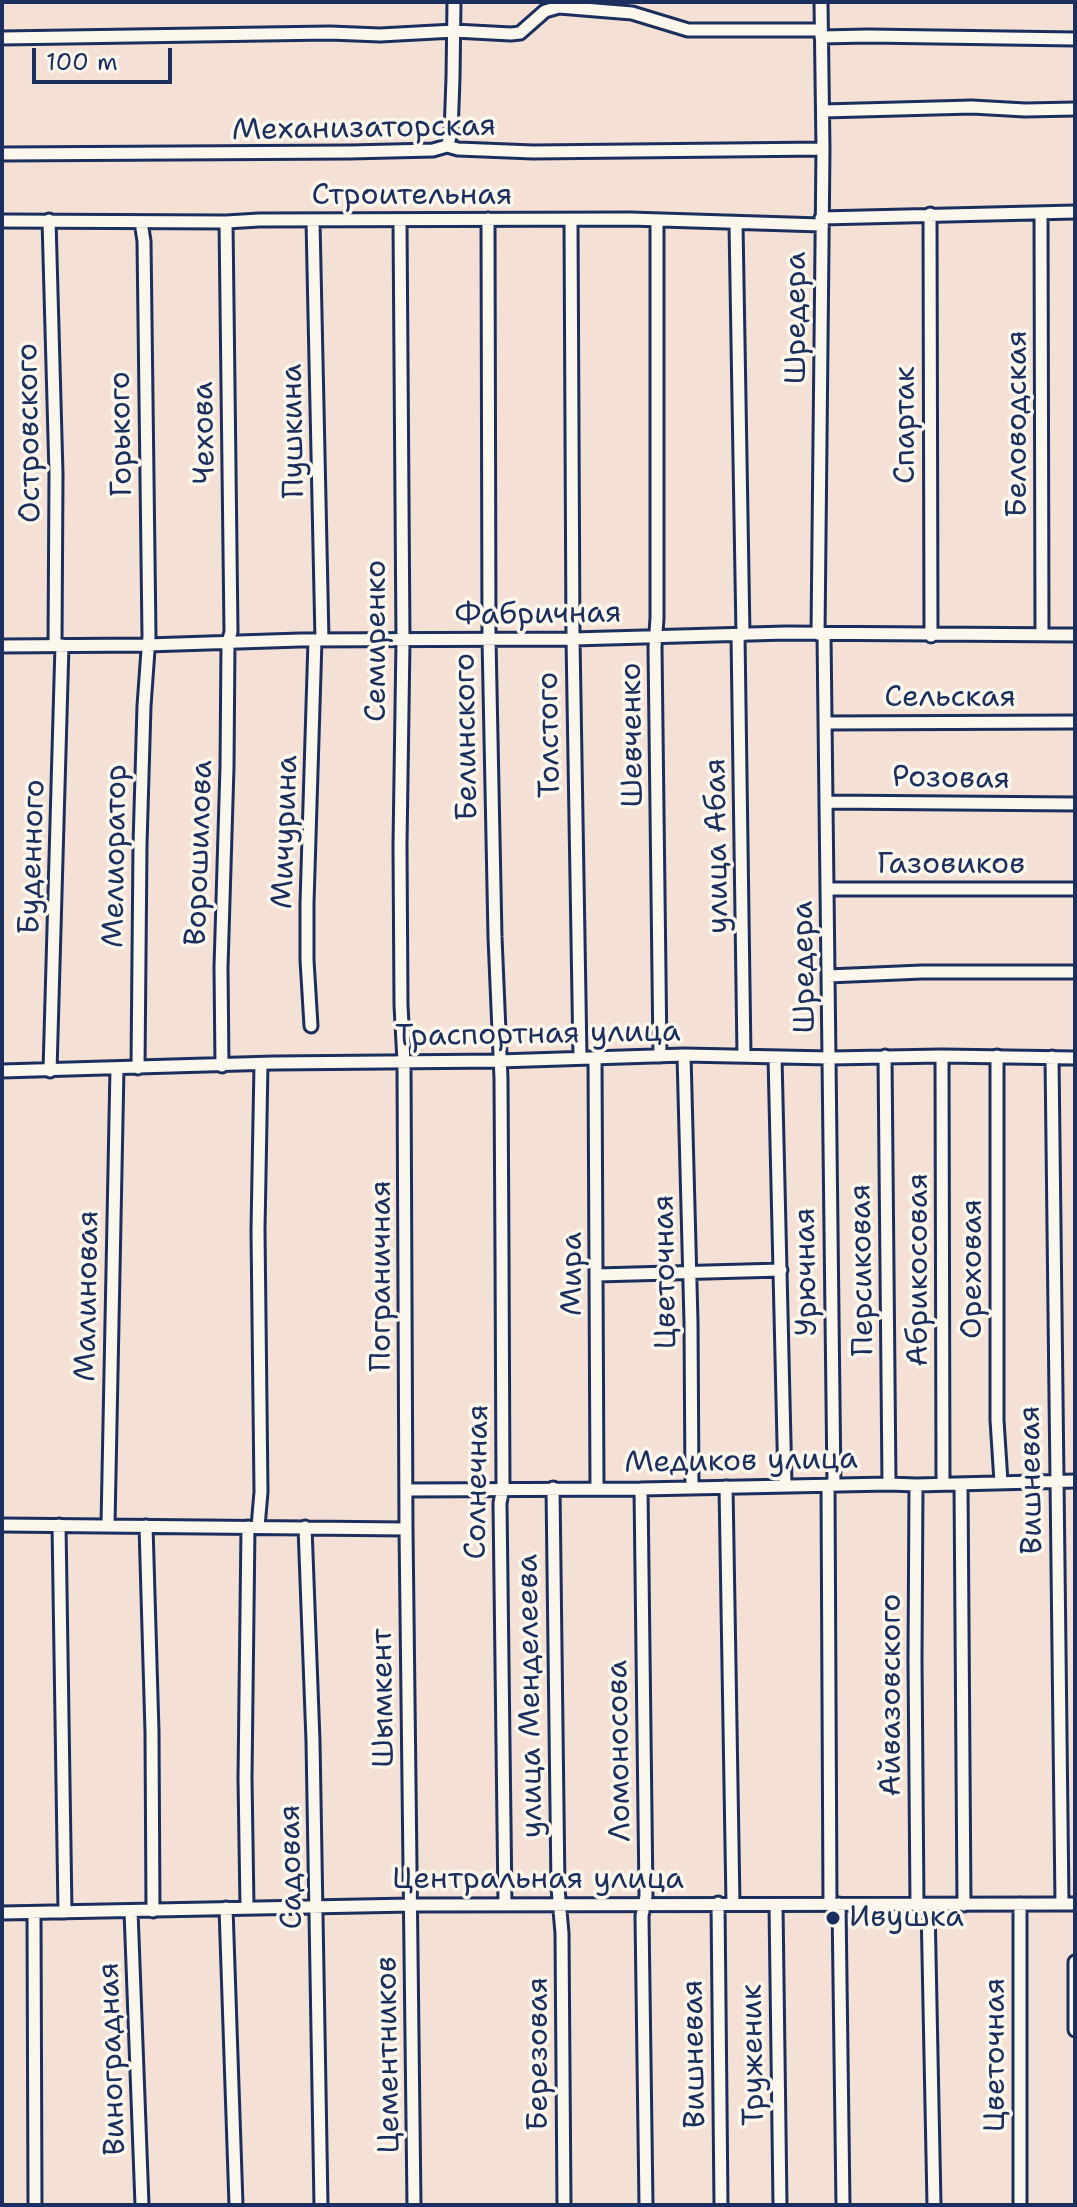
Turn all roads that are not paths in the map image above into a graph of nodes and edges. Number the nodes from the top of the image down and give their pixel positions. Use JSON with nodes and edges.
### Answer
{"nodes":[{"id":1,"x":454,"y":2,"type":"edge"},
{"id":2,"x":821,"y":2,"type":"edge"},
{"id":3,"x":454,"y":31,"type":"junction"},
{"id":4,"x":821,"y":34,"type":"junction"},
{"id":5,"x":2,"y":38,"type":"edge"},
{"id":6,"x":1075,"y":39,"type":"edge"},
{"id":7,"x":1075,"y":109,"type":"edge"},
{"id":8,"x":823,"y":111,"type":"junction"},
{"id":9,"x":447,"y":146,"type":"junction"},
{"id":10,"x":823,"y":149,"type":"junction"},
{"id":11,"x":2,"y":154,"type":"edge"},
{"id":12,"x":1075,"y":212,"type":"edge"},
{"id":13,"x":1041,"y":213,"type":"junction"},
{"id":14,"x":930,"y":214,"type":"junction"},
{"id":15,"x":488,"y":219,"type":"junction"},
{"id":16,"x":49,"y":220,"type":"junction"},
{"id":17,"x":571,"y":220,"type":"junction"},
{"id":18,"x":657,"y":220,"type":"junction"},
{"id":19,"x":2,"y":221,"type":"edge"},
{"id":20,"x":313,"y":221,"type":"junction"},
{"id":21,"x":400,"y":221,"type":"junction"},
{"id":22,"x":821,"y":221,"type":"junction"},
{"id":23,"x":141,"y":222,"type":"junction"},
{"id":24,"x":226,"y":222,"type":"junction"},
{"id":25,"x":736,"y":224,"type":"junction"},
{"id":26,"x":821,"y":634,"type":"junction"},
{"id":27,"x":741,"y":635,"type":"junction"},
{"id":28,"x":1042,"y":635,"type":"junction"},
{"id":29,"x":1075,"y":635,"type":"edge"},
{"id":30,"x":931,"y":636,"type":"junction"},
{"id":31,"x":656,"y":637,"type":"junction"},
{"id":32,"x":489,"y":639,"type":"junction"},
{"id":33,"x":573,"y":639,"type":"junction"},
{"id":34,"x":319,"y":640,"type":"junction"},
{"id":35,"x":403,"y":641,"type":"junction"},
{"id":36,"x":228,"y":642,"type":"junction"},
{"id":37,"x":59,"y":645,"type":"junction"},
{"id":38,"x":147,"y":645,"type":"junction"},
{"id":39,"x":2,"y":646,"type":"edge"},
{"id":40,"x":1075,"y":722,"type":"edge"},
{"id":41,"x":825,"y":723,"type":"junction"},
{"id":42,"x":827,"y":802,"type":"junction"},
{"id":43,"x":1075,"y":804,"type":"edge"},
{"id":44,"x":827,"y":889,"type":"junction"},
{"id":45,"x":1075,"y":889,"type":"edge"},
{"id":46,"x":1075,"y":972,"type":"edge"},
{"id":47,"x":828,"y":976,"type":"junction"},
{"id":48,"x":311,"y":1026,"type":"dead end"},
{"id":49,"x":684,"y":1055,"type":"junction"},
{"id":50,"x":660,"y":1056,"type":"junction"},
{"id":51,"x":744,"y":1056,"type":"junction"},
{"id":52,"x":885,"y":1056,"type":"junction"},
{"id":53,"x":942,"y":1056,"type":"junction"},
{"id":54,"x":997,"y":1056,"type":"junction"},
{"id":55,"x":775,"y":1057,"type":"junction"},
{"id":56,"x":1052,"y":1057,"type":"junction"},
{"id":57,"x":580,"y":1058,"type":"junction"},
{"id":58,"x":595,"y":1058,"type":"junction"},
{"id":59,"x":830,"y":1058,"type":"junction"},
{"id":60,"x":1075,"y":1058,"type":"edge"},
{"id":61,"x":499,"y":1061,"type":"junction"},
{"id":62,"x":404,"y":1062,"type":"junction"},
{"id":63,"x":261,"y":1064,"type":"junction"},
{"id":64,"x":222,"y":1066,"type":"junction"},
{"id":65,"x":117,"y":1068,"type":"junction"},
{"id":66,"x":138,"y":1068,"type":"junction"},
{"id":67,"x":2,"y":1071,"type":"edge"},
{"id":68,"x":50,"y":1071,"type":"junction"},
{"id":69,"x":781,"y":1270,"type":"junction"},
{"id":70,"x":690,"y":1272,"type":"junction"},
{"id":71,"x":597,"y":1275,"type":"junction"},
{"id":72,"x":1057,"y":1481,"type":"junction"},
{"id":73,"x":1075,"y":1481,"type":"edge"},
{"id":74,"x":1001,"y":1482,"type":"junction"},
{"id":75,"x":889,"y":1484,"type":"junction"},
{"id":76,"x":943,"y":1484,"type":"junction"},
{"id":77,"x":961,"y":1484,"type":"junction"},
{"id":78,"x":785,"y":1485,"type":"junction"},
{"id":79,"x":831,"y":1485,"type":"junction"},
{"id":80,"x":916,"y":1485,"type":"junction"},
{"id":81,"x":692,"y":1487,"type":"junction"},
{"id":82,"x":726,"y":1487,"type":"junction"},
{"id":83,"x":503,"y":1488,"type":"junction"},
{"id":84,"x":553,"y":1488,"type":"junction"},
{"id":85,"x":597,"y":1489,"type":"junction"},
{"id":86,"x":641,"y":1489,"type":"junction"},
{"id":87,"x":408,"y":1490,"type":"junction"},
{"id":88,"x":2,"y":1525,"type":"edge"},
{"id":89,"x":59,"y":1525,"type":"junction"},
{"id":90,"x":108,"y":1525,"type":"junction"},
{"id":91,"x":146,"y":1526,"type":"junction"},
{"id":92,"x":253,"y":1527,"type":"junction"},
{"id":93,"x":305,"y":1527,"type":"junction"},
{"id":94,"x":406,"y":1529,"type":"junction"},
{"id":95,"x":718,"y":1903,"type":"junction"},
{"id":96,"x":1062,"y":1903,"type":"junction"},
{"id":97,"x":505,"y":1904,"type":"junction"},
{"id":98,"x":560,"y":1904,"type":"junction"},
{"id":99,"x":733,"y":1904,"type":"junction"},
{"id":100,"x":835,"y":1904,"type":"junction"},
{"id":101,"x":1020,"y":1904,"type":"junction"},
{"id":102,"x":1075,"y":1904,"type":"edge"},
{"id":103,"x":411,"y":1905,"type":"junction"},
{"id":104,"x":643,"y":1905,"type":"junction"},
{"id":105,"x":776,"y":1905,"type":"junction"},
{"id":106,"x":922,"y":1905,"type":"junction"},
{"id":107,"x":964,"y":1905,"type":"junction"},
{"id":108,"x":317,"y":1906,"type":"junction"},
{"id":109,"x":247,"y":1907,"type":"junction"},
{"id":110,"x":226,"y":1908,"type":"junction"},
{"id":111,"x":131,"y":1911,"type":"junction"},
{"id":112,"x":153,"y":1911,"type":"junction"},
{"id":113,"x":65,"y":1912,"type":"junction"},
{"id":114,"x":2,"y":1913,"type":"edge"},
{"id":115,"x":34,"y":1913,"type":"junction"},
{"id":116,"x":1075,"y":1962,"type":"edge"},
{"id":117,"x":1075,"y":2030,"type":"edge"},
{"id":118,"x":35,"y":2205,"type":"edge"},
{"id":119,"x":142,"y":2205,"type":"edge"},
{"id":120,"x":236,"y":2205,"type":"edge"},
{"id":121,"x":321,"y":2205,"type":"edge"},
{"id":122,"x":414,"y":2205,"type":"edge"},
{"id":123,"x":564,"y":2205,"type":"edge"},
{"id":124,"x":646,"y":2205,"type":"edge"},
{"id":125,"x":721,"y":2205,"type":"edge"},
{"id":126,"x":780,"y":2205,"type":"edge"},
{"id":127,"x":843,"y":2205,"type":"edge"},
{"id":128,"x":934,"y":2205,"type":"edge"},
{"id":129,"x":1020,"y":2205,"type":"edge"}],
"edges":[{"from":1,"to":3,"type":"street"},
{"from":2,"to":4,"type":"street","name":"Шредера"},
{"from":3,"to":4,"type":"street"},
{"from":3,"to":5,"type":"street"},
{"from":3,"to":9,"type":"street"},
{"from":4,"to":6,"type":"street"},
{"from":4,"to":8,"type":"street","name":"Шредера"},
{"from":7,"to":8,"type":"street"},
{"from":8,"to":10,"type":"street","name":"Шредера"},
{"from":9,"to":10,"type":"street","name":"Механизаторская"},
{"from":9,"to":11,"type":"street","name":"Механизаторская"},
{"from":10,"to":22,"type":"street","name":"Шредера"},
{"from":12,"to":13,"type":"street","name":"Строительная"},
{"from":13,"to":14,"type":"street","name":"Строительная"},
{"from":13,"to":28,"type":"street","name":"Беловодская"},
{"from":14,"to":22,"type":"street","name":"Строительная"},
{"from":14,"to":30,"type":"street","name":"Спартак"},
{"from":15,"to":17,"type":"street","name":"Строительная"},
{"from":15,"to":21,"type":"street","name":"Строительная"},
{"from":15,"to":32,"type":"street","name":"Белинского"},
{"from":16,"to":19,"type":"street","name":"Строительная"},
{"from":16,"to":23,"type":"street","name":"Строительная"},
{"from":16,"to":37,"type":"street","name":"Островского"},
{"from":17,"to":18,"type":"street","name":"Строительная"},
{"from":17,"to":33,"type":"street","name":"Толстого"},
{"from":18,"to":25,"type":"street","name":"Строительная"},
{"from":18,"to":31,"type":"street","name":"Шевченко"},
{"from":20,"to":21,"type":"street","name":"Строительная"},
{"from":20,"to":24,"type":"street","name":"Строительная"},
{"from":20,"to":34,"type":"street","name":"Пушкина"},
{"from":21,"to":35,"type":"street","name":"Семиренко"},
{"from":22,"to":25,"type":"street","name":"Строительная"},
{"from":22,"to":26,"type":"street","name":"Шредера"},
{"from":23,"to":24,"type":"street","name":"Строительная"},
{"from":23,"to":38,"type":"street","name":"Горького"},
{"from":24,"to":36,"type":"street","name":"Чехова"},
{"from":25,"to":27,"type":"street","name":"улица Абая"},
{"from":26,"to":27,"type":"street","name":"Фабричная"},
{"from":26,"to":30,"type":"street","name":"Фабричная"},
{"from":26,"to":41,"type":"street","name":"Шредера"},
{"from":27,"to":31,"type":"street","name":"Фабричная"},
{"from":27,"to":51,"type":"street","name":"улица Абая"},
{"from":28,"to":29,"type":"street","name":"Фабричная"},
{"from":28,"to":30,"type":"street","name":"Фабричная"},
{"from":31,"to":33,"type":"street","name":"Фабричная"},
{"from":31,"to":50,"type":"street","name":"Шевченко"},
{"from":32,"to":33,"type":"street","name":"Фабричная"},
{"from":32,"to":35,"type":"street","name":"Фабричная"},
{"from":32,"to":61,"type":"street","name":"Белинского"},
{"from":33,"to":57,"type":"street","name":"Толстого"},
{"from":34,"to":35,"type":"street","name":"Фабричная"},
{"from":34,"to":36,"type":"street","name":"Фабричная"},
{"from":34,"to":48,"type":"street","name":"Мичурина"},
{"from":35,"to":62,"type":"street","name":"Семиренко"},
{"from":36,"to":38,"type":"street","name":"Фабричная"},
{"from":36,"to":64,"type":"street","name":"Ворошилова"},
{"from":37,"to":38,"type":"street","name":"Фабричная"},
{"from":37,"to":39,"type":"street","name":"Фабричная"},
{"from":37,"to":68,"type":"street","name":"Буденного"},
{"from":38,"to":66,"type":"street","name":"Мелиоратор"},
{"from":40,"to":41,"type":"street","name":"Сельская"},
{"from":41,"to":42,"type":"street","name":"Шредера"},
{"from":42,"to":43,"type":"street","name":"Розовая"},
{"from":42,"to":44,"type":"street","name":"Шредера"},
{"from":44,"to":45,"type":"street","name":"Газовиков"},
{"from":44,"to":47,"type":"street","name":"Шредера"},
{"from":46,"to":47,"type":"street"},
{"from":47,"to":59,"type":"street","name":"Шредера"},
{"from":49,"to":50,"type":"street","name":"Траспортная улица"},
{"from":49,"to":51,"type":"street","name":"Траспортная улица"},
{"from":49,"to":70,"type":"street","name":"Цветочная"},
{"from":50,"to":58,"type":"street","name":"Траспортная улица"},
{"from":51,"to":55,"type":"street","name":"Траспортная улица"},
{"from":52,"to":53,"type":"street","name":"Траспортная улица"},
{"from":52,"to":59,"type":"street","name":"Траспортная улица"},
{"from":52,"to":75,"type":"street","name":"Персиковая"},
{"from":53,"to":54,"type":"street","name":"Траспортная улица"},
{"from":53,"to":76,"type":"street","name":"Абрикосовая"},
{"from":54,"to":56,"type":"street","name":"Траспортная улица"},
{"from":54,"to":74,"type":"street","name":"Ореховая"},
{"from":55,"to":59,"type":"street","name":"Траспортная улица"},
{"from":55,"to":69,"type":"street"},
{"from":56,"to":60,"type":"street","name":"Траспортная улица"},
{"from":56,"to":72,"type":"street","name":"Вишневая"},
{"from":57,"to":58,"type":"street","name":"Траспортная улица"},
{"from":57,"to":61,"type":"street","name":"Траспортная улица"},
{"from":58,"to":71,"type":"street","name":"Мира"},
{"from":59,"to":79,"type":"street","name":"Урючная"},
{"from":61,"to":62,"type":"street","name":"Траспортная улица"},
{"from":61,"to":83,"type":"street","name":"Солнечная"},
{"from":62,"to":63,"type":"street","name":"Траспортная улица"},
{"from":62,"to":87,"type":"street","name":"Пограничная"},
{"from":63,"to":64,"type":"street","name":"Траспортная улица"},
{"from":63,"to":92,"type":"street"},
{"from":64,"to":66,"type":"street","name":"Траспортная улица"},
{"from":65,"to":66,"type":"street","name":"Траспортная улица"},
{"from":65,"to":68,"type":"street","name":"Траспортная улица"},
{"from":65,"to":90,"type":"street","name":"Малиновая"},
{"from":67,"to":68,"type":"street","name":"Траспортная улица"},
{"from":69,"to":70,"type":"street"},
{"from":69,"to":78,"type":"street"},
{"from":70,"to":71,"type":"street"},
{"from":70,"to":81,"type":"street","name":"Цветочная"},
{"from":71,"to":85,"type":"street","name":"Мира"},
{"from":72,"to":73,"type":"street","name":"Медиков улица"},
{"from":72,"to":74,"type":"street","name":"Медиков улица"},
{"from":72,"to":96,"type":"street","name":"Вишневая"},
{"from":74,"to":77,"type":"street","name":"Медиков улица"},
{"from":75,"to":79,"type":"street","name":"Медиков улица"},
{"from":75,"to":80,"type":"street","name":"Медиков улица"},
{"from":76,"to":77,"type":"street","name":"Медиков улица"},
{"from":76,"to":80,"type":"street","name":"Медиков улица"},
{"from":77,"to":107,"type":"street"},
{"from":78,"to":79,"type":"street","name":"Медиков улица"},
{"from":78,"to":82,"type":"street","name":"Медиков улица"},
{"from":79,"to":100,"type":"street"},
{"from":80,"to":106,"type":"street","name":"Айвазовского"},
{"from":81,"to":82,"type":"street","name":"Медиков улица"},
{"from":81,"to":86,"type":"street","name":"Медиков улица"},
{"from":82,"to":99,"type":"street"},
{"from":83,"to":84,"type":"street","name":"Медиков улица"},
{"from":83,"to":87,"type":"street","name":"Медиков улица"},
{"from":83,"to":97,"type":"street","name":"Солнечная"},
{"from":84,"to":85,"type":"street","name":"Медиков улица"},
{"from":84,"to":98,"type":"street","name":"улица Менделеева"},
{"from":85,"to":86,"type":"street","name":"Медиков улица"},
{"from":86,"to":104,"type":"street","name":"Ломоносова"},
{"from":87,"to":94,"type":"street","name":"Шымкент"},
{"from":88,"to":89,"type":"street"},
{"from":89,"to":90,"type":"street"},
{"from":89,"to":113,"type":"street"},
{"from":90,"to":91,"type":"street"},
{"from":91,"to":92,"type":"street"},
{"from":91,"to":112,"type":"street"},
{"from":92,"to":93,"type":"street"},
{"from":92,"to":109,"type":"street"},
{"from":93,"to":94,"type":"street"},
{"from":93,"to":108,"type":"street","name":"Садовая"},
{"from":94,"to":103,"type":"street","name":"Шымкент"},
{"from":95,"to":99,"type":"street","name":"Центральная улица"},
{"from":95,"to":104,"type":"street","name":"Центральная улица"},
{"from":95,"to":125,"type":"street","name":"Вишневая"},
{"from":96,"to":101,"type":"street","name":"Центральная улица"},
{"from":96,"to":102,"type":"street","name":"Центральная улица"},
{"from":97,"to":98,"type":"street","name":"Центральная улица"},
{"from":97,"to":103,"type":"street","name":"Центральная улица"},
{"from":98,"to":104,"type":"street","name":"Центральная улица"},
{"from":98,"to":123,"type":"street","name":"Березовая"},
{"from":99,"to":105,"type":"street","name":"Центральная улица"},
{"from":100,"to":105,"type":"street","name":"Центральная улица"},
{"from":100,"to":106,"type":"street","name":"Центральная улица"},
{"from":100,"to":127,"type":"street"},
{"from":101,"to":107,"type":"street","name":"Центральная улица"},
{"from":101,"to":129,"type":"street","name":"Цветочная"},
{"from":103,"to":108,"type":"street","name":"Центральная улица"},
{"from":103,"to":122,"type":"street","name":"Цементников"},
{"from":104,"to":124,"type":"street","name":"Ломоносова"},
{"from":105,"to":126,"type":"street","name":"Труженик"},
{"from":106,"to":107,"type":"street","name":"Центральная улица"},
{"from":106,"to":128,"type":"street","name":"Айвазовского"},
{"from":108,"to":109,"type":"street","name":"Центральная улица"},
{"from":108,"to":121,"type":"street","name":"Садовая"},
{"from":109,"to":110,"type":"street","name":"Центральная улица"},
{"from":110,"to":112,"type":"street","name":"Центральная улица"},
{"from":110,"to":120,"type":"street"},
{"from":111,"to":112,"type":"street","name":"Центральная улица"},
{"from":111,"to":113,"type":"street","name":"Центральная улица"},
{"from":111,"to":119,"type":"street","name":"Виноградная"},
{"from":113,"to":115,"type":"street","name":"Центральная улица"},
{"from":114,"to":115,"type":"street","name":"Центральная улица"},
{"from":115,"to":118,"type":"street"},
{"from":116,"to":117,"type":"street"}]}
